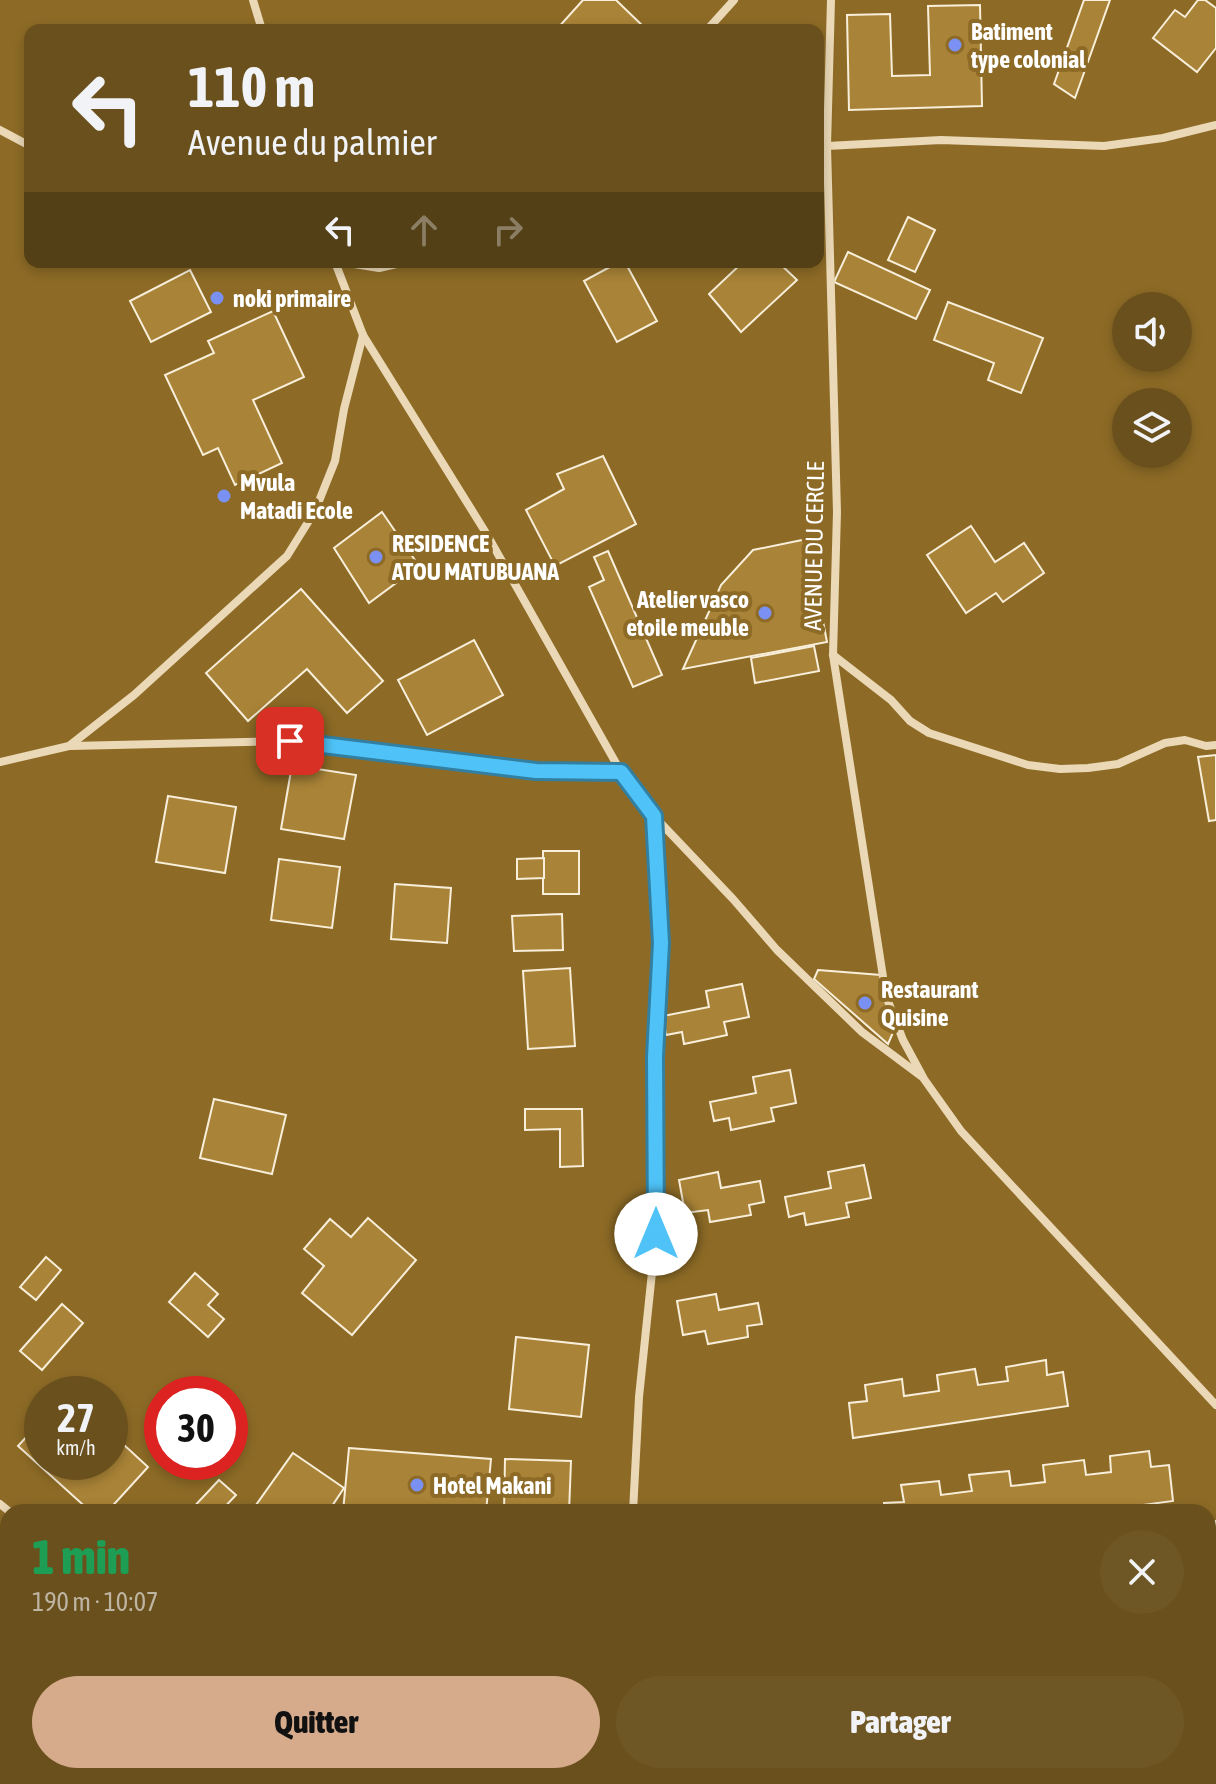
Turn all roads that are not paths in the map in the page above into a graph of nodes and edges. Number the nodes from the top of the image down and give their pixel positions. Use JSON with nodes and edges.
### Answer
{"nodes":[{"id":1,"x":253,"y":0,"type":"edge"},
{"id":2,"x":734,"y":0,"type":"edge"},
{"id":3,"x":831,"y":0,"type":"edge"},
{"id":4,"x":260,"y":24,"type":"edge"},
{"id":5,"x":712,"y":24,"type":"edge"},
{"id":6,"x":1216,"y":125,"type":"edge"},
{"id":7,"x":0,"y":130,"type":"edge"},
{"id":8,"x":24,"y":143,"type":"edge"},
{"id":9,"x":827,"y":146,"type":"junction"},
{"id":10,"x":337,"y":268,"type":"edge"},
{"id":11,"x":363,"y":335,"type":"junction"},
{"id":12,"x":833,"y":655,"type":"junction"},
{"id":13,"x":1216,"y":745,"type":"edge"},
{"id":14,"x":69,"y":746,"type":"junction"},
{"id":15,"x":0,"y":762,"type":"edge"},
{"id":16,"x":621,"y":772,"type":"junction"},
{"id":17,"x":654,"y":816,"type":"junction"},
{"id":18,"x":924,"y":1079,"type":"junction"},
{"id":19,"x":1216,"y":1405,"type":"edge"},
{"id":20,"x":633,"y":1504,"type":"edge"}],
"edges":[{"from":1,"to":4,"type":"street"},
{"from":2,"to":5,"type":"street"},
{"from":3,"to":9,"type":"street","name":"AVENUE DU CERCLE"},
{"from":6,"to":9,"type":"street"},
{"from":7,"to":8,"type":"street"},
{"from":9,"to":12,"type":"street","name":"AVENUE DU CERCLE"},
{"from":10,"to":11,"type":"street"},
{"from":11,"to":14,"type":"street"},
{"from":11,"to":16,"type":"street"},
{"from":12,"to":13,"type":"street"},
{"from":12,"to":18,"type":"street","name":"AVENUE DU CERCLE"},
{"from":14,"to":15,"type":"street"},
{"from":14,"to":16,"type":"street"},
{"from":16,"to":17,"type":"street"},
{"from":17,"to":18,"type":"street"},
{"from":17,"to":20,"type":"street"},
{"from":18,"to":19,"type":"street"}]}
